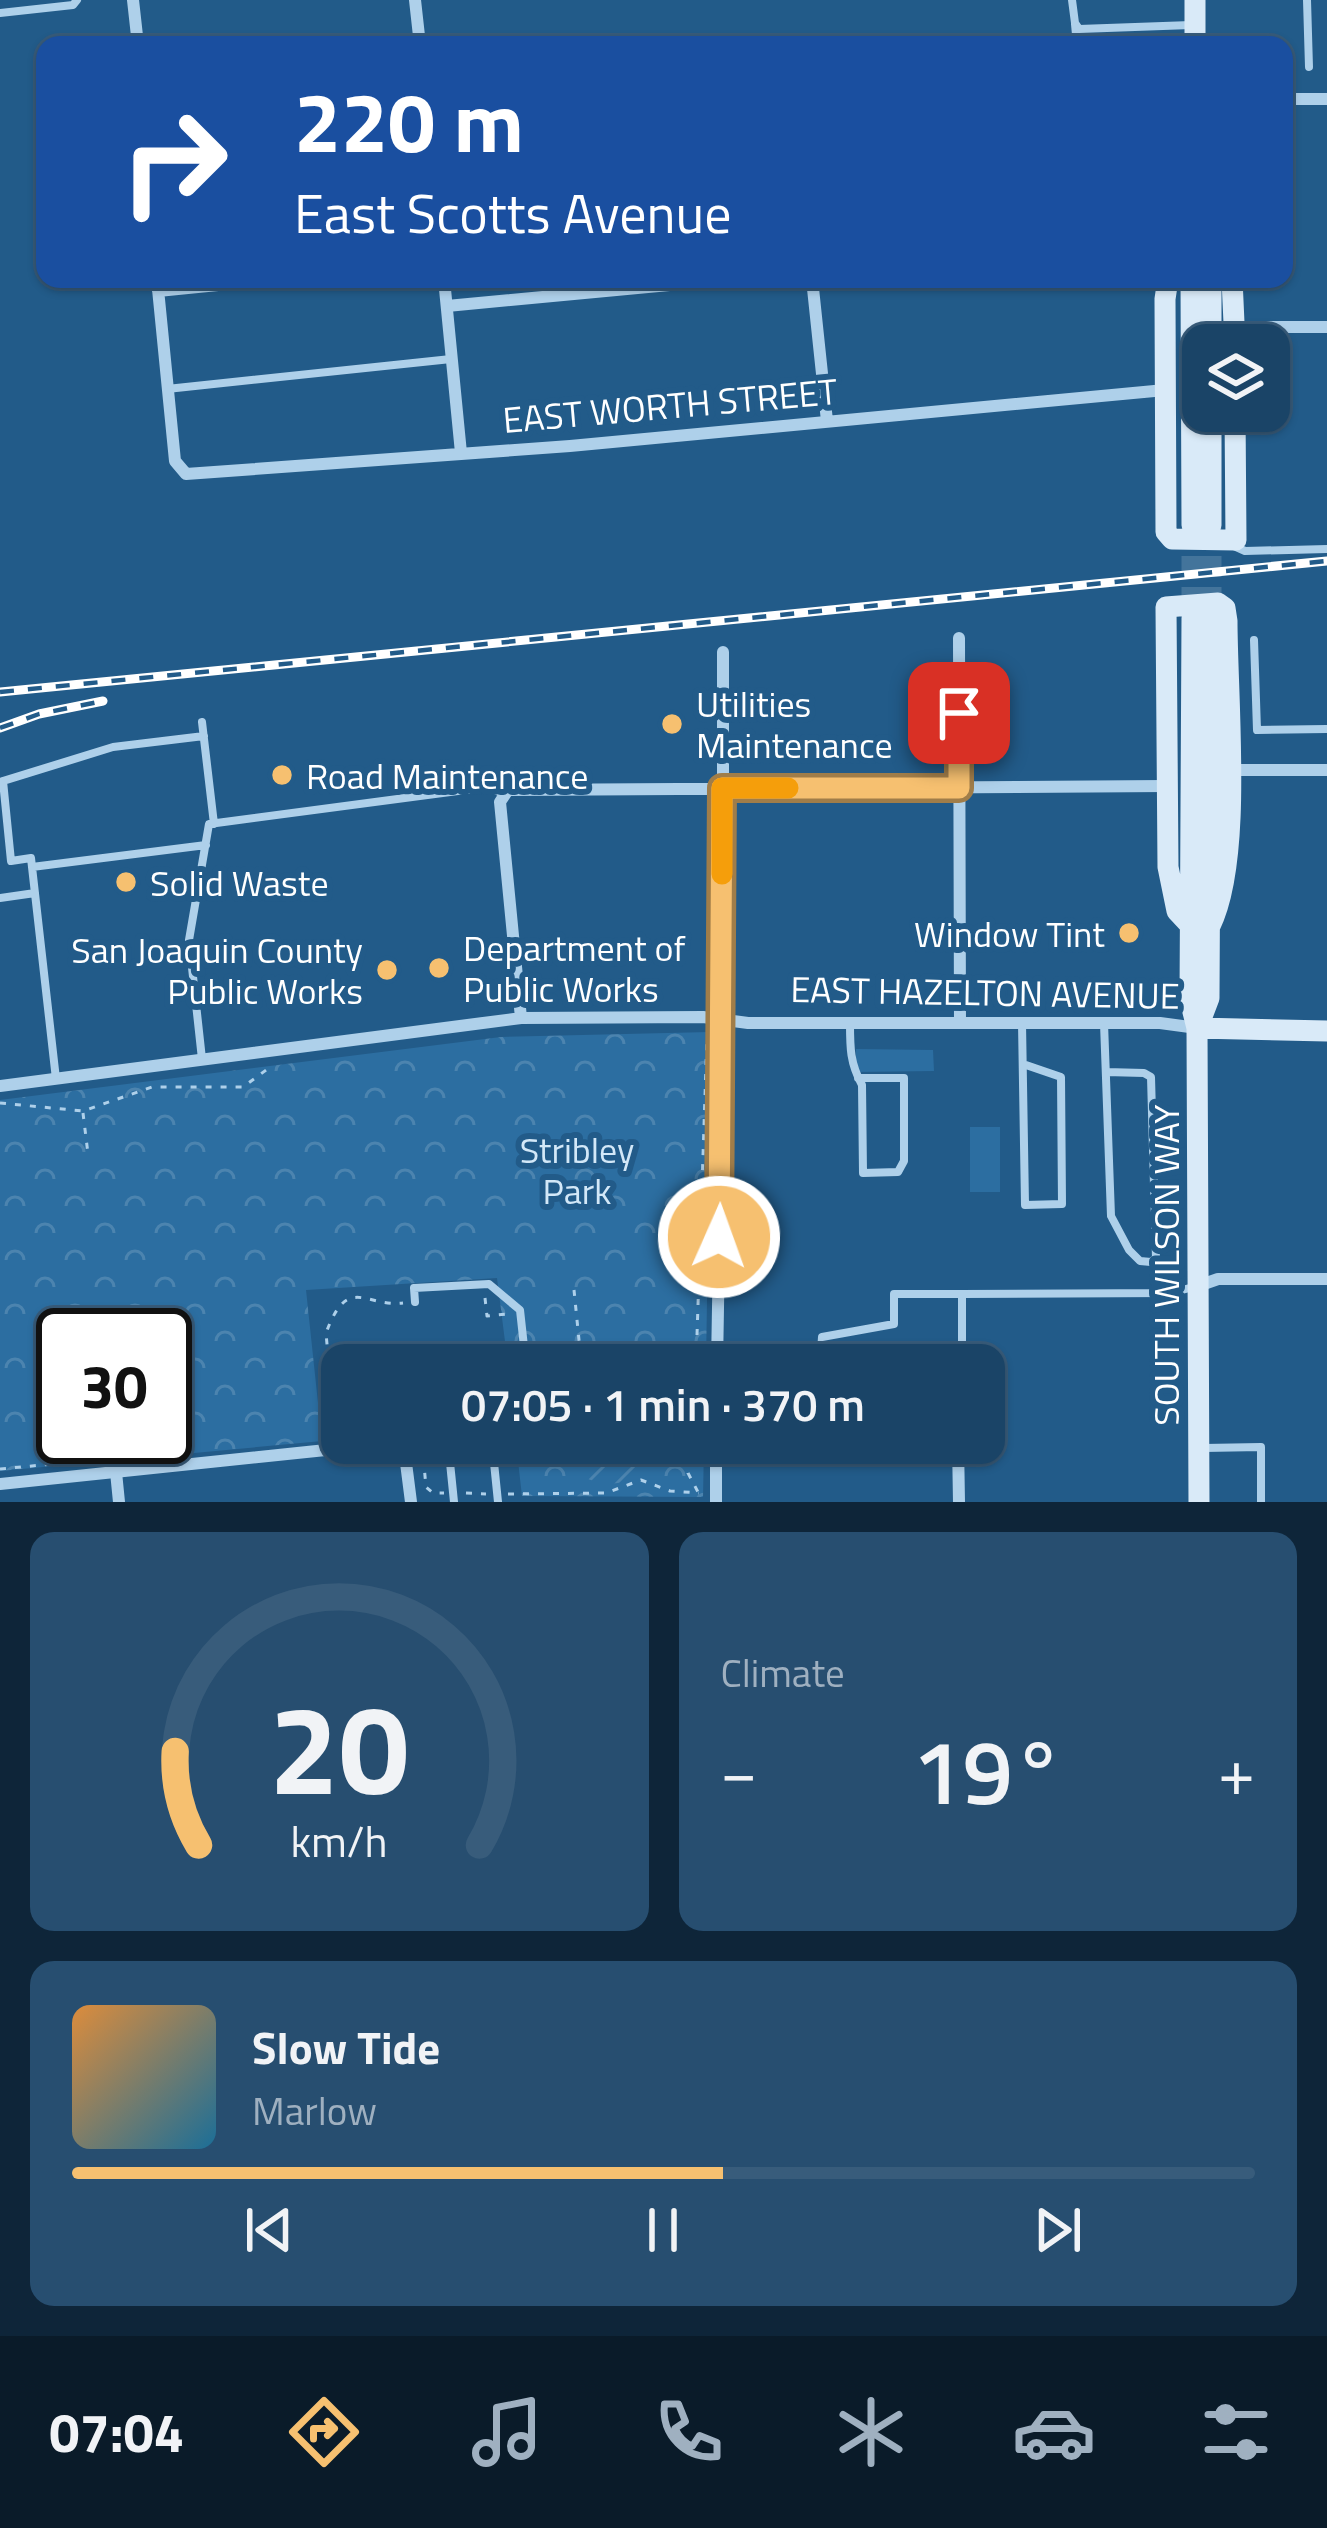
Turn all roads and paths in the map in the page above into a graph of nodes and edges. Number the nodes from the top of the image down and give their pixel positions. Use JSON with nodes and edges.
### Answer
{"nodes":[{"id":1,"x":77,"y":0,"type":"edge"},
{"id":2,"x":133,"y":0,"type":"edge"},
{"id":3,"x":416,"y":0,"type":"edge"},
{"id":4,"x":1072,"y":0,"type":"edge"},
{"id":5,"x":1195,"y":0,"type":"edge"},
{"id":6,"x":1307,"y":0,"type":"edge"},
{"id":7,"x":0,"y":13,"type":"edge"},
{"id":8,"x":1075,"y":22,"type":"junction"},
{"id":9,"x":1195,"y":35,"type":"edge"},
{"id":10,"x":137,"y":36,"type":"edge"},
{"id":11,"x":419,"y":36,"type":"edge"},
{"id":12,"x":1076,"y":36,"type":"edge"},
{"id":13,"x":1309,"y":67,"type":"dead end"},
{"id":14,"x":1293,"y":99,"type":"edge"},
{"id":15,"x":1327,"y":99,"type":"edge"},
{"id":16,"x":158,"y":288,"type":"edge"},
{"id":17,"x":445,"y":288,"type":"edge"},
{"id":18,"x":638,"y":288,"type":"edge"},
{"id":19,"x":813,"y":288,"type":"edge"},
{"id":20,"x":1168,"y":288,"type":"edge"},
{"id":21,"x":1191,"y":288,"type":"edge"},
{"id":22,"x":1210,"y":288,"type":"edge"},
{"id":23,"x":1232,"y":288,"type":"edge"},
{"id":24,"x":447,"y":306,"type":"junction"},
{"id":25,"x":1193,"y":324,"type":"edge"},
{"id":26,"x":1211,"y":324,"type":"edge"},
{"id":27,"x":1234,"y":324,"type":"edge"},
{"id":28,"x":1327,"y":327,"type":"edge"},
{"id":29,"x":1290,"y":331,"type":"edge"},
{"id":30,"x":452,"y":359,"type":"junction"},
{"id":31,"x":166,"y":389,"type":"junction"},
{"id":32,"x":1165,"y":390,"type":"junction"},
{"id":33,"x":826,"y":421,"type":"junction"},
{"id":34,"x":1198,"y":432,"type":"edge"},
{"id":35,"x":1209,"y":432,"type":"edge"},
{"id":36,"x":1235,"y":432,"type":"edge"},
{"id":37,"x":461,"y":453,"type":"junction"},
{"id":38,"x":1235,"y":540,"type":"junction"},
{"id":39,"x":1327,"y":549,"type":"edge"},
{"id":40,"x":1202,"y":618,"type":"tunnel mouth"},
{"id":41,"x":958,"y":638,"type":"dead end"},
{"id":42,"x":1254,"y":640,"type":"dead end"},
{"id":43,"x":723,"y":652,"type":"dead end"},
{"id":44,"x":202,"y":722,"type":"dead end"},
{"id":45,"x":1327,"y":728,"type":"edge"},
{"id":46,"x":204,"y":736,"type":"junction"},
{"id":47,"x":1228,"y":770,"type":"junction"},
{"id":48,"x":1327,"y":770,"type":"edge"},
{"id":49,"x":1,"y":781,"type":"edge"},
{"id":50,"x":1167,"y":786,"type":"junction"},
{"id":51,"x":722,"y":788,"type":"junction"},
{"id":52,"x":959,"y":788,"type":"junction"},
{"id":53,"x":503,"y":794,"type":"junction"},
{"id":54,"x":214,"y":824,"type":"junction"},
{"id":55,"x":206,"y":845,"type":"junction"},
{"id":56,"x":32,"y":867,"type":"junction"},
{"id":57,"x":35,"y":893,"type":"junction"},
{"id":58,"x":0,"y":898,"type":"edge"},
{"id":59,"x":1200,"y":926,"type":"junction"},
{"id":60,"x":521,"y":1018,"type":"junction"},
{"id":61,"x":723,"y":1020,"type":"junction"},
{"id":62,"x":850,"y":1023,"type":"junction"},
{"id":63,"x":960,"y":1023,"type":"junction"},
{"id":64,"x":1022,"y":1023,"type":"junction"},
{"id":65,"x":1104,"y":1023,"type":"junction"},
{"id":66,"x":1197,"y":1028,"type":"junction"},
{"id":67,"x":1327,"y":1031,"type":"edge"},
{"id":68,"x":707,"y":1036,"type":"dead end"},
{"id":69,"x":202,"y":1059,"type":"junction"},
{"id":70,"x":1023,"y":1064,"type":"junction"},
{"id":71,"x":273,"y":1065,"type":"dead end"},
{"id":72,"x":1106,"y":1072,"type":"junction"},
{"id":73,"x":56,"y":1078,"type":"junction"},
{"id":74,"x":858,"y":1078,"type":"junction"},
{"id":75,"x":0,"y":1086,"type":"edge"},
{"id":76,"x":0,"y":1103,"type":"edge"},
{"id":77,"x":83,"y":1111,"type":"junction"},
{"id":78,"x":88,"y":1154,"type":"dead end"},
{"id":79,"x":1327,"y":1279,"type":"edge"},
{"id":80,"x":483,"y":1283,"type":"junction"},
{"id":81,"x":1198,"y":1286,"type":"junction"},
{"id":82,"x":574,"y":1290,"type":"dead end"},
{"id":83,"x":962,"y":1294,"type":"junction"},
{"id":84,"x":415,"y":1302,"type":"joint"},
{"id":85,"x":520,"y":1312,"type":"junction"},
{"id":86,"x":327,"y":1344,"type":"edge"},
{"id":87,"x":524,"y":1344,"type":"edge"},
{"id":88,"x":579,"y":1344,"type":"edge"},
{"id":89,"x":695,"y":1344,"type":"edge"},
{"id":90,"x":717,"y":1344,"type":"edge"},
{"id":91,"x":822,"y":1344,"type":"edge"},
{"id":92,"x":961,"y":1344,"type":"edge"},
{"id":93,"x":1198,"y":1448,"type":"junction"},
{"id":94,"x":321,"y":1452,"type":"edge"},
{"id":95,"x":406,"y":1464,"type":"edge"},
{"id":96,"x":424,"y":1464,"type":"edge"},
{"id":97,"x":450,"y":1464,"type":"edge"},
{"id":98,"x":494,"y":1464,"type":"edge"},
{"id":99,"x":687,"y":1464,"type":"edge"},
{"id":100,"x":716,"y":1464,"type":"edge"},
{"id":101,"x":958,"y":1464,"type":"edge"},
{"id":102,"x":116,"y":1472,"type":"junction"},
{"id":103,"x":0,"y":1484,"type":"edge"},
{"id":104,"x":454,"y":1498,"type":"edge"},
{"id":105,"x":498,"y":1498,"type":"edge"},
{"id":106,"x":119,"y":1502,"type":"edge"},
{"id":107,"x":411,"y":1502,"type":"edge"},
{"id":108,"x":716,"y":1502,"type":"edge"},
{"id":109,"x":959,"y":1502,"type":"edge"},
{"id":110,"x":1199,"y":1502,"type":"edge"},
{"id":111,"x":1261,"y":1502,"type":"edge"}],
"edges":[{"from":1,"to":7,"type":"lane"},
{"from":2,"to":10,"type":"street"},
{"from":3,"to":11,"type":"street"},
{"from":4,"to":8,"type":"lane"},
{"from":5,"to":9,"type":"main road"},
{"from":6,"to":13,"type":"lane"},
{"from":8,"to":9,"type":"lane"},
{"from":8,"to":12,"type":"lane"},
{"from":14,"to":15,"type":"street"},
{"from":16,"to":31,"type":"street"},
{"from":17,"to":24,"type":"street"},
{"from":18,"to":24,"type":"street"},
{"from":19,"to":33,"type":"street"},
{"from":20,"to":32,"type":"main road"},
{"from":21,"to":25,"type":"main road"},
{"from":22,"to":26,"type":"main road"},
{"from":23,"to":27,"type":"main road"},
{"from":24,"to":30,"type":"street"},
{"from":28,"to":29,"type":"street"},
{"from":30,"to":31,"type":"lane"},
{"from":30,"to":37,"type":"street"},
{"from":31,"to":37,"type":"street","name":"EAST WORTH STREET"},
{"from":32,"to":33,"type":"street","name":"EAST WORTH STREET"},
{"from":32,"to":38,"type":"main road"},
{"from":33,"to":37,"type":"street","name":"EAST WORTH STREET"},
{"from":34,"to":35,"type":"main road"},
{"from":36,"to":38,"type":"main road"},
{"from":38,"to":39,"type":"lane"},
{"from":40,"to":59,"type":"main road","name":"SOUTH WILSON WAY"},
{"from":41,"to":52,"type":"street"},
{"from":42,"to":45,"type":"lane"},
{"from":43,"to":51,"type":"street"},
{"from":44,"to":46,"type":"lane"},
{"from":46,"to":49,"type":"lane"},
{"from":46,"to":54,"type":"lane"},
{"from":47,"to":48,"type":"street"},
{"from":47,"to":50,"type":"main road"},
{"from":47,"to":59,"type":"main road"},
{"from":49,"to":56,"type":"lane"},
{"from":50,"to":52,"type":"street"},
{"from":50,"to":59,"type":"main road"},
{"from":51,"to":52,"type":"street"},
{"from":51,"to":53,"type":"street"},
{"from":51,"to":61,"type":"street"},
{"from":52,"to":63,"type":"street"},
{"from":53,"to":54,"type":"lane"},
{"from":53,"to":60,"type":"street"},
{"from":54,"to":55,"type":"lane"},
{"from":55,"to":56,"type":"lane"},
{"from":55,"to":69,"type":"lane"},
{"from":56,"to":57,"type":"lane"},
{"from":57,"to":58,"type":"lane"},
{"from":57,"to":73,"type":"lane"},
{"from":59,"to":66,"type":"main road","name":"SOUTH WILSON WAY"},
{"from":60,"to":61,"type":"street","name":"EAST HAZELTON AVENUE"},
{"from":60,"to":69,"type":"street","name":"EAST HAZELTON AVENUE"},
{"from":61,"to":62,"type":"street","name":"EAST HAZELTON AVENUE"},
{"from":61,"to":90,"type":"street"},
{"from":62,"to":63,"type":"street","name":"EAST HAZELTON AVENUE"},
{"from":62,"to":74,"type":"lane"},
{"from":63,"to":64,"type":"street","name":"EAST HAZELTON AVENUE"},
{"from":64,"to":65,"type":"street","name":"EAST HAZELTON AVENUE"},
{"from":64,"to":70,"type":"lane"},
{"from":65,"to":66,"type":"street","name":"EAST HAZELTON AVENUE"},
{"from":65,"to":72,"type":"lane"},
{"from":66,"to":67,"type":"main road","name":"EAST HAZELTON AVENUE"},
{"from":66,"to":81,"type":"main road","name":"SOUTH WILSON WAY"},
{"from":68,"to":89,"type":"path"},
{"from":69,"to":73,"type":"street","name":"EAST HAZELTON AVENUE"},
{"from":70,"to":70,"type":"lane"},
{"from":71,"to":77,"type":"path"},
{"from":72,"to":72,"type":"lane"},
{"from":73,"to":75,"type":"street","name":"EAST HAZELTON AVENUE"},
{"from":74,"to":74,"type":"lane"},
{"from":76,"to":77,"type":"path"},
{"from":77,"to":78,"type":"path"},
{"from":79,"to":81,"type":"street"},
{"from":80,"to":84,"type":"lane"},
{"from":80,"to":85,"type":"lane"},
{"from":80,"to":85,"type":"path"},
{"from":81,"to":83,"type":"lane"},
{"from":81,"to":93,"type":"main road","name":"SOUTH WILSON WAY"},
{"from":82,"to":88,"type":"path"},
{"from":83,"to":91,"type":"lane"},
{"from":83,"to":92,"type":"lane"},
{"from":84,"to":86,"type":"path"},
{"from":85,"to":87,"type":"lane"},
{"from":93,"to":110,"type":"main road","name":"SOUTH WILSON WAY"},
{"from":93,"to":111,"type":"lane"},
{"from":94,"to":102,"type":"street"},
{"from":95,"to":107,"type":"street"},
{"from":96,"to":104,"type":"path"},
{"from":97,"to":104,"type":"lane"},
{"from":98,"to":105,"type":"lane"},
{"from":99,"to":105,"type":"path"},
{"from":100,"to":108,"type":"street"},
{"from":101,"to":109,"type":"street"},
{"from":102,"to":103,"type":"street"},
{"from":102,"to":106,"type":"street"},
{"from":104,"to":105,"type":"path"}]}
